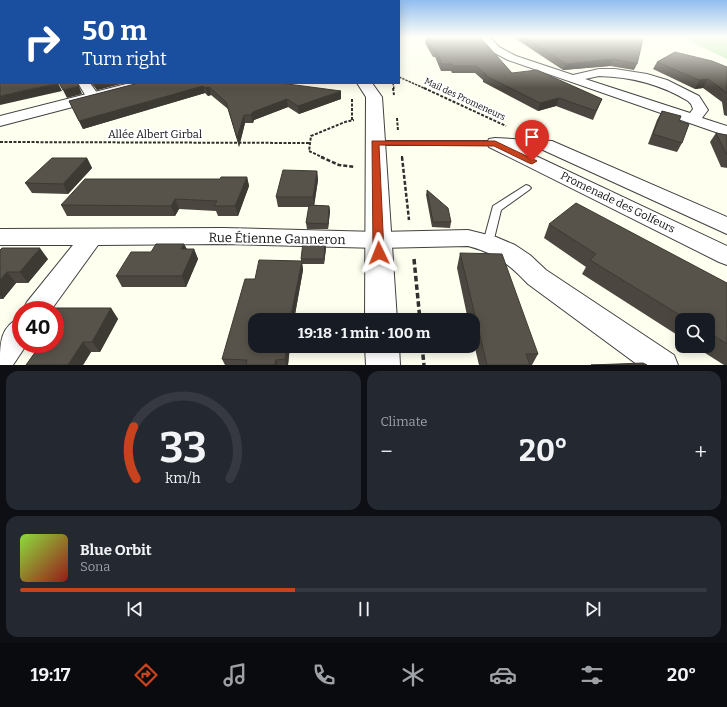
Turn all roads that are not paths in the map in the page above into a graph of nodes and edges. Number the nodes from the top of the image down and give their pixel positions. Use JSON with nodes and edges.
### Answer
{"nodes":[{"id":1,"x":505,"y":54,"type":"edge"},
{"id":2,"x":572,"y":79,"type":"junction"},
{"id":3,"x":85,"y":84,"type":"edge"},
{"id":4,"x":144,"y":84,"type":"edge"},
{"id":5,"x":358,"y":89,"type":"edge"},
{"id":6,"x":93,"y":97,"type":"junction"},
{"id":7,"x":693,"y":119,"type":"junction"},
{"id":8,"x":0,"y":120,"type":"edge"},
{"id":9,"x":727,"y":131,"type":"edge"},
{"id":10,"x":375,"y":143,"type":"junction"},
{"id":11,"x":495,"y":144,"type":"junction"},
{"id":12,"x":526,"y":188,"type":"dead end"},
{"id":13,"x":727,"y":226,"type":"edge"},
{"id":14,"x":0,"y":237,"type":"edge"},
{"id":15,"x":91,"y":238,"type":"junction"},
{"id":16,"x":378,"y":240,"type":"junction"},
{"id":17,"x":488,"y":243,"type":"junction"},
{"id":18,"x":727,"y":256,"type":"edge"},
{"id":19,"x":43,"y":301,"type":"edge"},
{"id":20,"x":381,"y":313,"type":"edge"},
{"id":21,"x":12,"y":342,"type":"edge"},
{"id":22,"x":382,"y":353,"type":"edge"},
{"id":23,"x":0,"y":358,"type":"edge"},
{"id":24,"x":383,"y":365,"type":"edge"},
{"id":25,"x":663,"y":365,"type":"edge"}],
"edges":[{"from":1,"to":2,"type":"street"},
{"from":2,"to":7,"type":"street"},
{"from":2,"to":7,"type":"street"},
{"from":3,"to":6,"type":"street"},
{"from":4,"to":6,"type":"street"},
{"from":5,"to":10,"type":"street"},
{"from":6,"to":8,"type":"street"},
{"from":7,"to":9,"type":"street"},
{"from":10,"to":11,"type":"lane"},
{"from":10,"to":16,"type":"street"},
{"from":11,"to":13,"type":"street","name":"Promenade des Golfeurs"},
{"from":11,"to":18,"type":"street","name":"Promenade des Golfeurs"},
{"from":12,"to":17,"type":"lane"},
{"from":14,"to":15,"type":"street","name":"Rue Étienne Ganneron"},
{"from":15,"to":16,"type":"street","name":"Rue Étienne Ganneron"},
{"from":15,"to":19,"type":"street"},
{"from":16,"to":17,"type":"street","name":"Rue Étienne Ganneron"},
{"from":16,"to":20,"type":"street"},
{"from":17,"to":25,"type":"street","name":"Rue Étienne Ganneron"},
{"from":21,"to":23,"type":"street"},
{"from":22,"to":24,"type":"street"}]}
